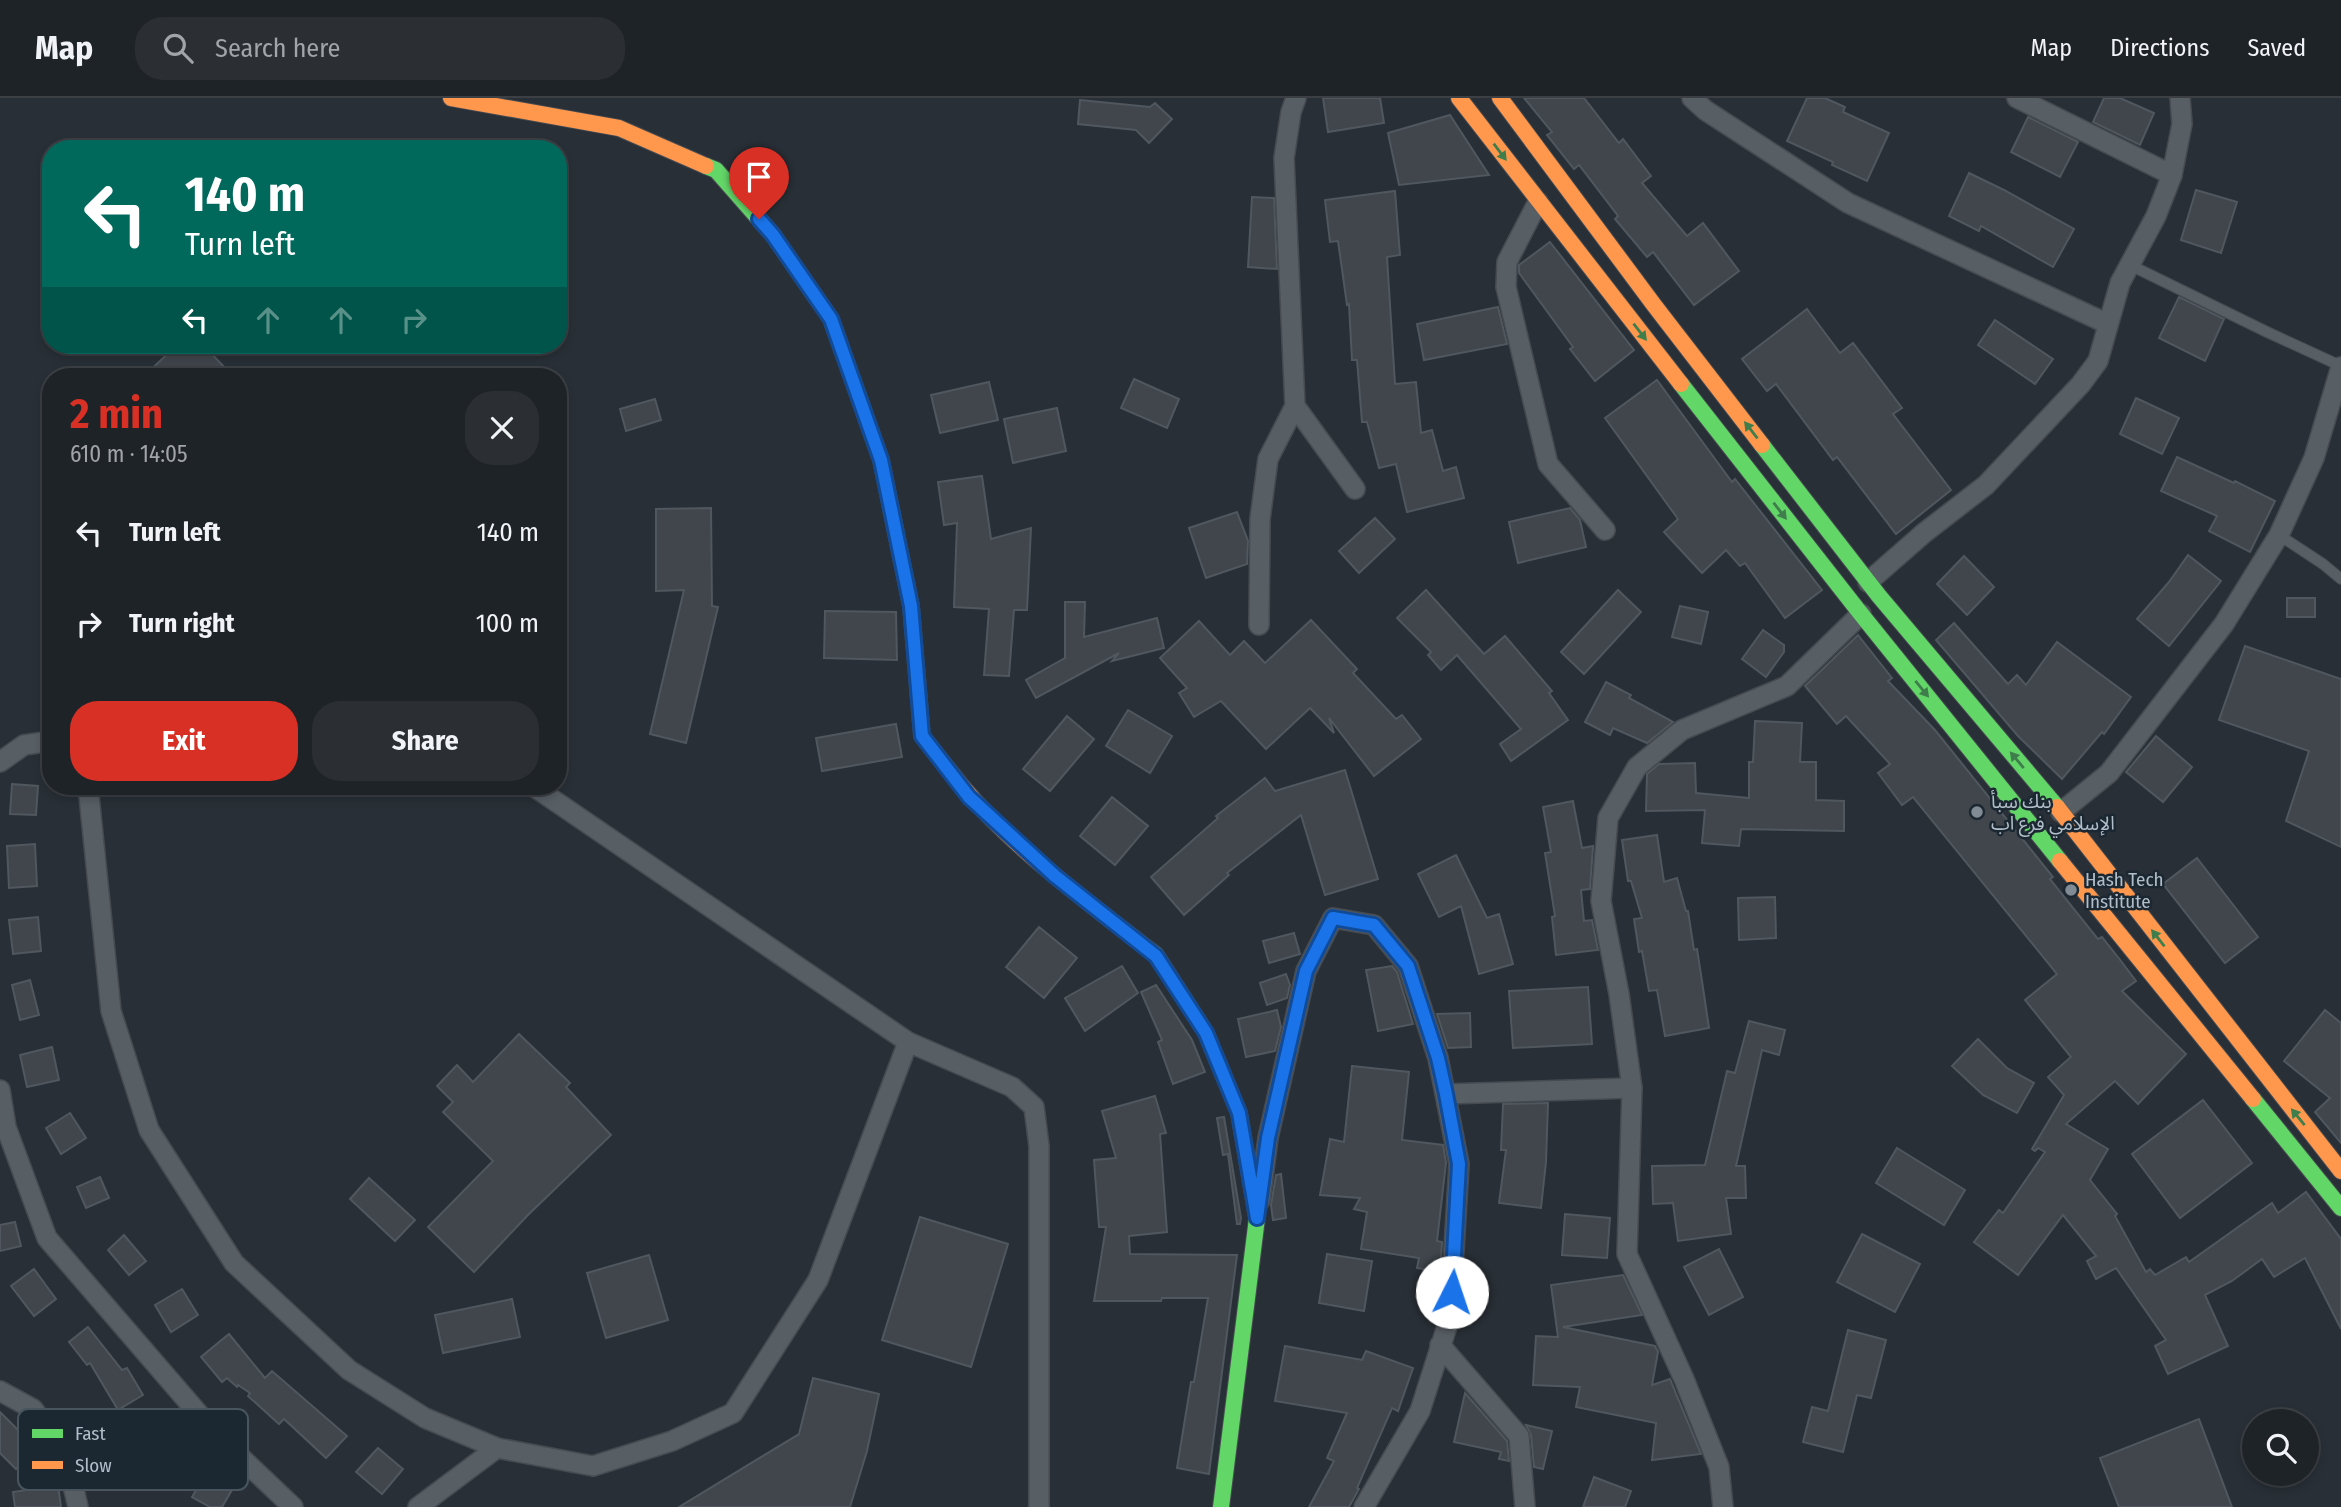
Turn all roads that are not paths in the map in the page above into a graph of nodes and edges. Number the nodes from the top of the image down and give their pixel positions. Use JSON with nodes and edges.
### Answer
{"nodes":[{"id":1,"x":451,"y":98,"type":"edge"},
{"id":2,"x":1296,"y":98,"type":"edge"},
{"id":3,"x":1459,"y":98,"type":"edge"},
{"id":4,"x":1500,"y":98,"type":"edge"},
{"id":5,"x":1692,"y":98,"type":"edge"},
{"id":6,"x":2017,"y":98,"type":"edge"},
{"id":7,"x":2180,"y":98,"type":"edge"},
{"id":8,"x":2172,"y":175,"type":"junction"},
{"id":9,"x":1538,"y":202,"type":"junction"},
{"id":10,"x":2130,"y":265,"type":"junction"},
{"id":11,"x":2108,"y":324,"type":"junction"},
{"id":12,"x":2341,"y":367,"type":"edge"},
{"id":13,"x":1295,"y":406,"type":"junction"},
{"id":14,"x":1355,"y":489,"type":"dead end"},
{"id":15,"x":1605,"y":530,"type":"dead end"},
{"id":16,"x":2279,"y":535,"type":"junction"},
{"id":17,"x":2341,"y":579,"type":"edge"},
{"id":18,"x":1868,"y":582,"type":"junction"},
{"id":19,"x":1861,"y":614,"type":"junction"},
{"id":20,"x":1259,"y":625,"type":"dead end"},
{"id":21,"x":42,"y":742,"type":"edge"},
{"id":22,"x":0,"y":762,"type":"edge"},
{"id":23,"x":89,"y":795,"type":"edge"},
{"id":24,"x":546,"y":795,"type":"edge"},
{"id":25,"x":2061,"y":811,"type":"junction"},
{"id":26,"x":908,"y":1042,"type":"junction"},
{"id":27,"x":1632,"y":1088,"type":"junction"},
{"id":28,"x":0,"y":1090,"type":"edge"},
{"id":29,"x":1446,"y":1094,"type":"junction"},
{"id":30,"x":2341,"y":1171,"type":"edge"},
{"id":31,"x":2341,"y":1208,"type":"edge"},
{"id":32,"x":1257,"y":1218,"type":"junction"},
{"id":33,"x":1440,"y":1345,"type":"junction"},
{"id":34,"x":0,"y":1391,"type":"edge"},
{"id":35,"x":33,"y":1409,"type":"edge"},
{"id":36,"x":194,"y":1409,"type":"edge"},
{"id":37,"x":497,"y":1448,"type":"junction"},
{"id":38,"x":248,"y":1464,"type":"edge"},
{"id":39,"x":293,"y":1507,"type":"edge"},
{"id":40,"x":418,"y":1507,"type":"edge"},
{"id":41,"x":1039,"y":1507,"type":"edge"},
{"id":42,"x":1221,"y":1507,"type":"edge"},
{"id":43,"x":1364,"y":1507,"type":"edge"},
{"id":44,"x":1525,"y":1507,"type":"edge"},
{"id":45,"x":1723,"y":1507,"type":"edge"}],
"edges":[{"from":1,"to":32,"type":"street"},
{"from":2,"to":13,"type":"street"},
{"from":3,"to":9,"type":"street","one_way":true},
{"from":18,"to":4,"type":"street","one_way":true},
{"from":5,"to":11,"type":"street"},
{"from":6,"to":8,"type":"street"},
{"from":7,"to":8,"type":"street"},
{"from":8,"to":10,"type":"street"},
{"from":9,"to":15,"type":"street"},
{"from":9,"to":19,"type":"street","one_way":true},
{"from":10,"to":11,"type":"street"},
{"from":10,"to":12,"type":"lane"},
{"from":11,"to":18,"type":"street"},
{"from":12,"to":16,"type":"street"},
{"from":13,"to":14,"type":"street"},
{"from":13,"to":20,"type":"street"},
{"from":16,"to":17,"type":"lane"},
{"from":16,"to":25,"type":"street"},
{"from":25,"to":18,"type":"street","one_way":true},
{"from":19,"to":27,"type":"street"},
{"from":19,"to":31,"type":"street","one_way":true},
{"from":21,"to":22,"type":"street"},
{"from":23,"to":37,"type":"street"},
{"from":24,"to":26,"type":"street"},
{"from":30,"to":25,"type":"street","one_way":true},
{"from":26,"to":37,"type":"street"},
{"from":26,"to":41,"type":"street"},
{"from":27,"to":29,"type":"street"},
{"from":27,"to":45,"type":"street"},
{"from":28,"to":36,"type":"street"},
{"from":29,"to":32,"type":"street"},
{"from":29,"to":33,"type":"street"},
{"from":32,"to":42,"type":"street"},
{"from":33,"to":43,"type":"street"},
{"from":33,"to":44,"type":"street"},
{"from":34,"to":35,"type":"street"},
{"from":37,"to":40,"type":"street"},
{"from":38,"to":39,"type":"street"}]}
